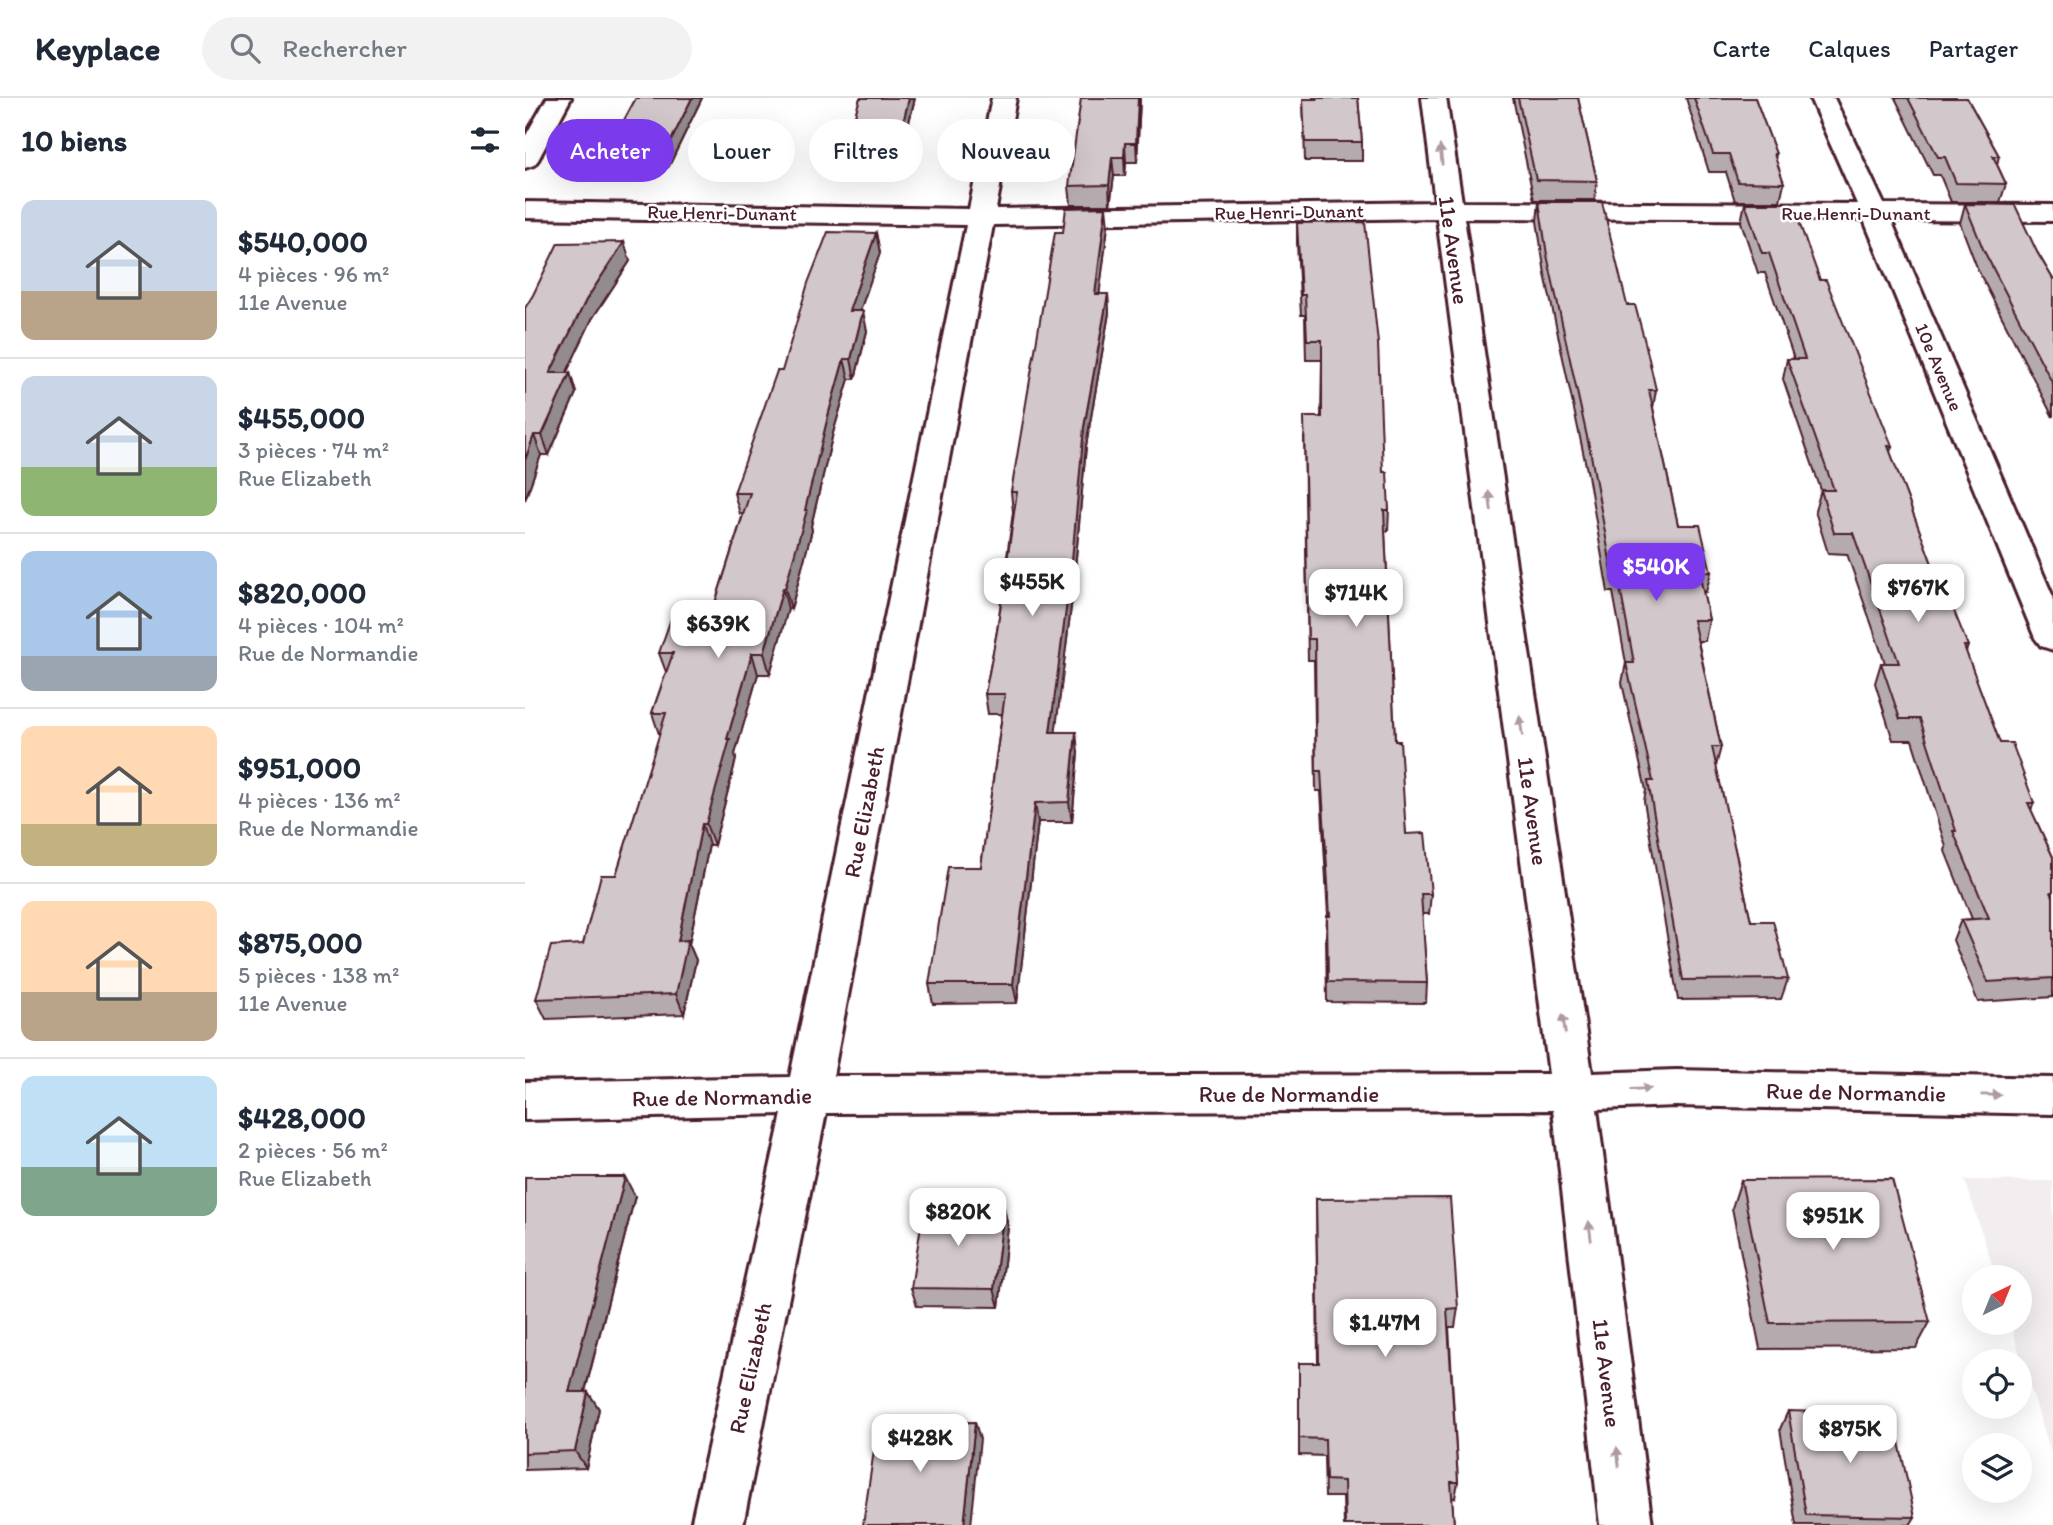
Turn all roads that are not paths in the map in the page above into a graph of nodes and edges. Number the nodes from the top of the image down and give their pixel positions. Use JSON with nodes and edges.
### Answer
{"nodes":[{"id":1,"x":559,"y":98,"type":"edge"},
{"id":2,"x":1004,"y":98,"type":"edge"},
{"id":3,"x":1434,"y":98,"type":"edge"},
{"id":4,"x":1822,"y":98,"type":"edge"},
{"id":5,"x":525,"y":160,"type":"edge"},
{"id":6,"x":1448,"y":209,"type":"junction"},
{"id":7,"x":525,"y":210,"type":"edge"},
{"id":8,"x":2053,"y":213,"type":"edge"},
{"id":9,"x":1875,"y":214,"type":"junction"},
{"id":10,"x":982,"y":216,"type":"junction"},
{"id":11,"x":2053,"y":638,"type":"edge"},
{"id":12,"x":1573,"y":1092,"type":"junction"},
{"id":13,"x":808,"y":1096,"type":"junction"},
{"id":14,"x":2053,"y":1096,"type":"edge"},
{"id":15,"x":525,"y":1101,"type":"edge"},
{"id":16,"x":717,"y":1525,"type":"edge"},
{"id":17,"x":1626,"y":1525,"type":"edge"}],
"edges":[{"from":1,"to":5,"type":"street"},
{"from":2,"to":10,"type":"street","name":"Rue Elizabeth"},
{"from":6,"to":3,"type":"street","name":"11e Avenue","one_way":true},
{"from":4,"to":9,"type":"street","name":"10e Avenue"},
{"from":6,"to":9,"type":"street","name":"Rue Henri-Dunant"},
{"from":6,"to":10,"type":"street","name":"Rue Henri-Dunant"},
{"from":12,"to":6,"type":"street","name":"11e Avenue","one_way":true},
{"from":7,"to":10,"type":"street","name":"Rue Henri-Dunant"},
{"from":8,"to":9,"type":"street","name":"Rue Henri-Dunant"},
{"from":9,"to":11,"type":"street","name":"10e Avenue"},
{"from":10,"to":13,"type":"street","name":"Rue Elizabeth"},
{"from":12,"to":13,"type":"street","name":"Rue de Normandie"},
{"from":12,"to":14,"type":"street","name":"Rue de Normandie","one_way":true},
{"from":17,"to":12,"type":"street","name":"11e Avenue","one_way":true},
{"from":13,"to":15,"type":"street","name":"Rue de Normandie"},
{"from":13,"to":16,"type":"street","name":"Rue Elizabeth"}]}
